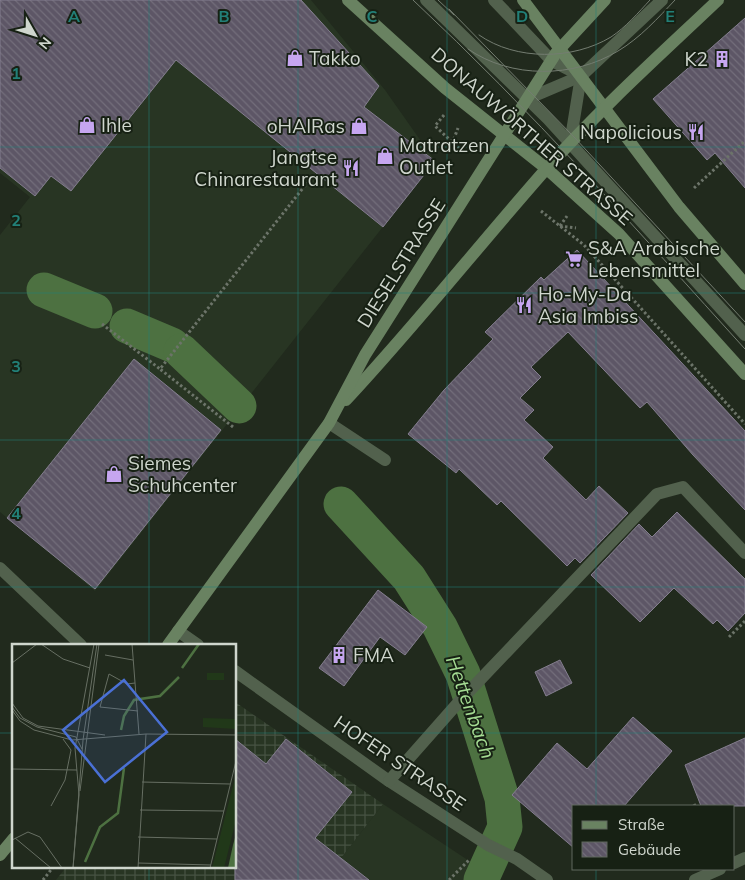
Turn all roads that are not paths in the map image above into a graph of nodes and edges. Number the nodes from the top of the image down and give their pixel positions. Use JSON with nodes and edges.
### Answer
{"nodes":[{"id":1,"x":348,"y":0,"type":"edge"},
{"id":2,"x":426,"y":0,"type":"edge"},
{"id":3,"x":494,"y":0,"type":"edge"},
{"id":4,"x":523,"y":0,"type":"edge"},
{"id":5,"x":605,"y":0,"type":"edge"},
{"id":6,"x":662,"y":0,"type":"edge"},
{"id":7,"x":718,"y":0,"type":"edge"},
{"id":8,"x":560,"y":48,"type":"junction"},
{"id":9,"x":552,"y":61,"type":"junction"},
{"id":10,"x":581,"y":76,"type":"junction"},
{"id":11,"x":527,"y":99,"type":"junction"},
{"id":12,"x":604,"y":107,"type":"junction"},
{"id":13,"x":505,"y":135,"type":"junction"},
{"id":14,"x":570,"y":144,"type":"junction"},
{"id":15,"x":547,"y":168,"type":"junction"},
{"id":16,"x":745,"y":284,"type":"edge"},
{"id":17,"x":745,"y":335,"type":"edge"},
{"id":18,"x":745,"y":374,"type":"edge"},
{"id":19,"x":331,"y":418,"type":"junction"},
{"id":20,"x":385,"y":460,"type":"dead end"},
{"id":21,"x":745,"y":552,"type":"edge"},
{"id":22,"x":0,"y":568,"type":"edge"},
{"id":23,"x":178,"y":631,"type":"junction"},
{"id":24,"x":80,"y":644,"type":"edge"},
{"id":25,"x":169,"y":644,"type":"edge"},
{"id":26,"x":197,"y":644,"type":"edge"},
{"id":27,"x":236,"y":672,"type":"edge"},
{"id":28,"x":389,"y":781,"type":"junction"},
{"id":29,"x":12,"y":840,"type":"edge"},
{"id":30,"x":0,"y":855,"type":"edge"},
{"id":31,"x":718,"y":870,"type":"edge"},
{"id":32,"x":548,"y":880,"type":"edge"},
{"id":33,"x":695,"y":880,"type":"edge"}],
"edges":[{"from":1,"to":13,"type":"main road","name":"DONAUWÖRTHER STRASSE"},
{"from":2,"to":11,"type":"street"},
{"from":3,"to":9,"type":"street"},
{"from":4,"to":8,"type":"main road"},
{"from":5,"to":8,"type":"main road","name":"DIESELSTRASSE"},
{"from":6,"to":10,"type":"street"},
{"from":7,"to":12,"type":"main road","name":"DIESELSTRASSE"},
{"from":8,"to":9,"type":"main road","name":"DIESELSTRASSE"},
{"from":8,"to":10,"type":"main road"},
{"from":9,"to":10,"type":"street"},
{"from":9,"to":11,"type":"main road","name":"DIESELSTRASSE"},
{"from":10,"to":11,"type":"street"},
{"from":10,"to":12,"type":"main road"},
{"from":10,"to":14,"type":"street"},
{"from":11,"to":13,"type":"main road","name":"DIESELSTRASSE"},
{"from":11,"to":14,"type":"street"},
{"from":12,"to":14,"type":"main road","name":"DIESELSTRASSE"},
{"from":12,"to":16,"type":"main road"},
{"from":13,"to":15,"type":"main road","name":"DONAUWÖRTHER STRASSE"},
{"from":13,"to":19,"type":"main road","name":"DIESELSTRASSE"},
{"from":14,"to":15,"type":"main road","name":"DIESELSTRASSE"},
{"from":14,"to":17,"type":"street"},
{"from":15,"to":18,"type":"main road","name":"DONAUWÖRTHER STRASSE"},
{"from":15,"to":19,"type":"main road","name":"DIESELSTRASSE"},
{"from":19,"to":20,"type":"street"},
{"from":19,"to":23,"type":"main road","name":"DIESELSTRASSE"},
{"from":21,"to":28,"type":"street"},
{"from":22,"to":24,"type":"street"},
{"from":23,"to":25,"type":"main road","name":"DIESELSTRASSE"},
{"from":23,"to":26,"type":"street"},
{"from":27,"to":28,"type":"street","name":"HOFER STRASSE"},
{"from":28,"to":32,"type":"street","name":"HOFER STRASSE"},
{"from":29,"to":30,"type":"main road"},
{"from":31,"to":33,"type":"street"}]}
